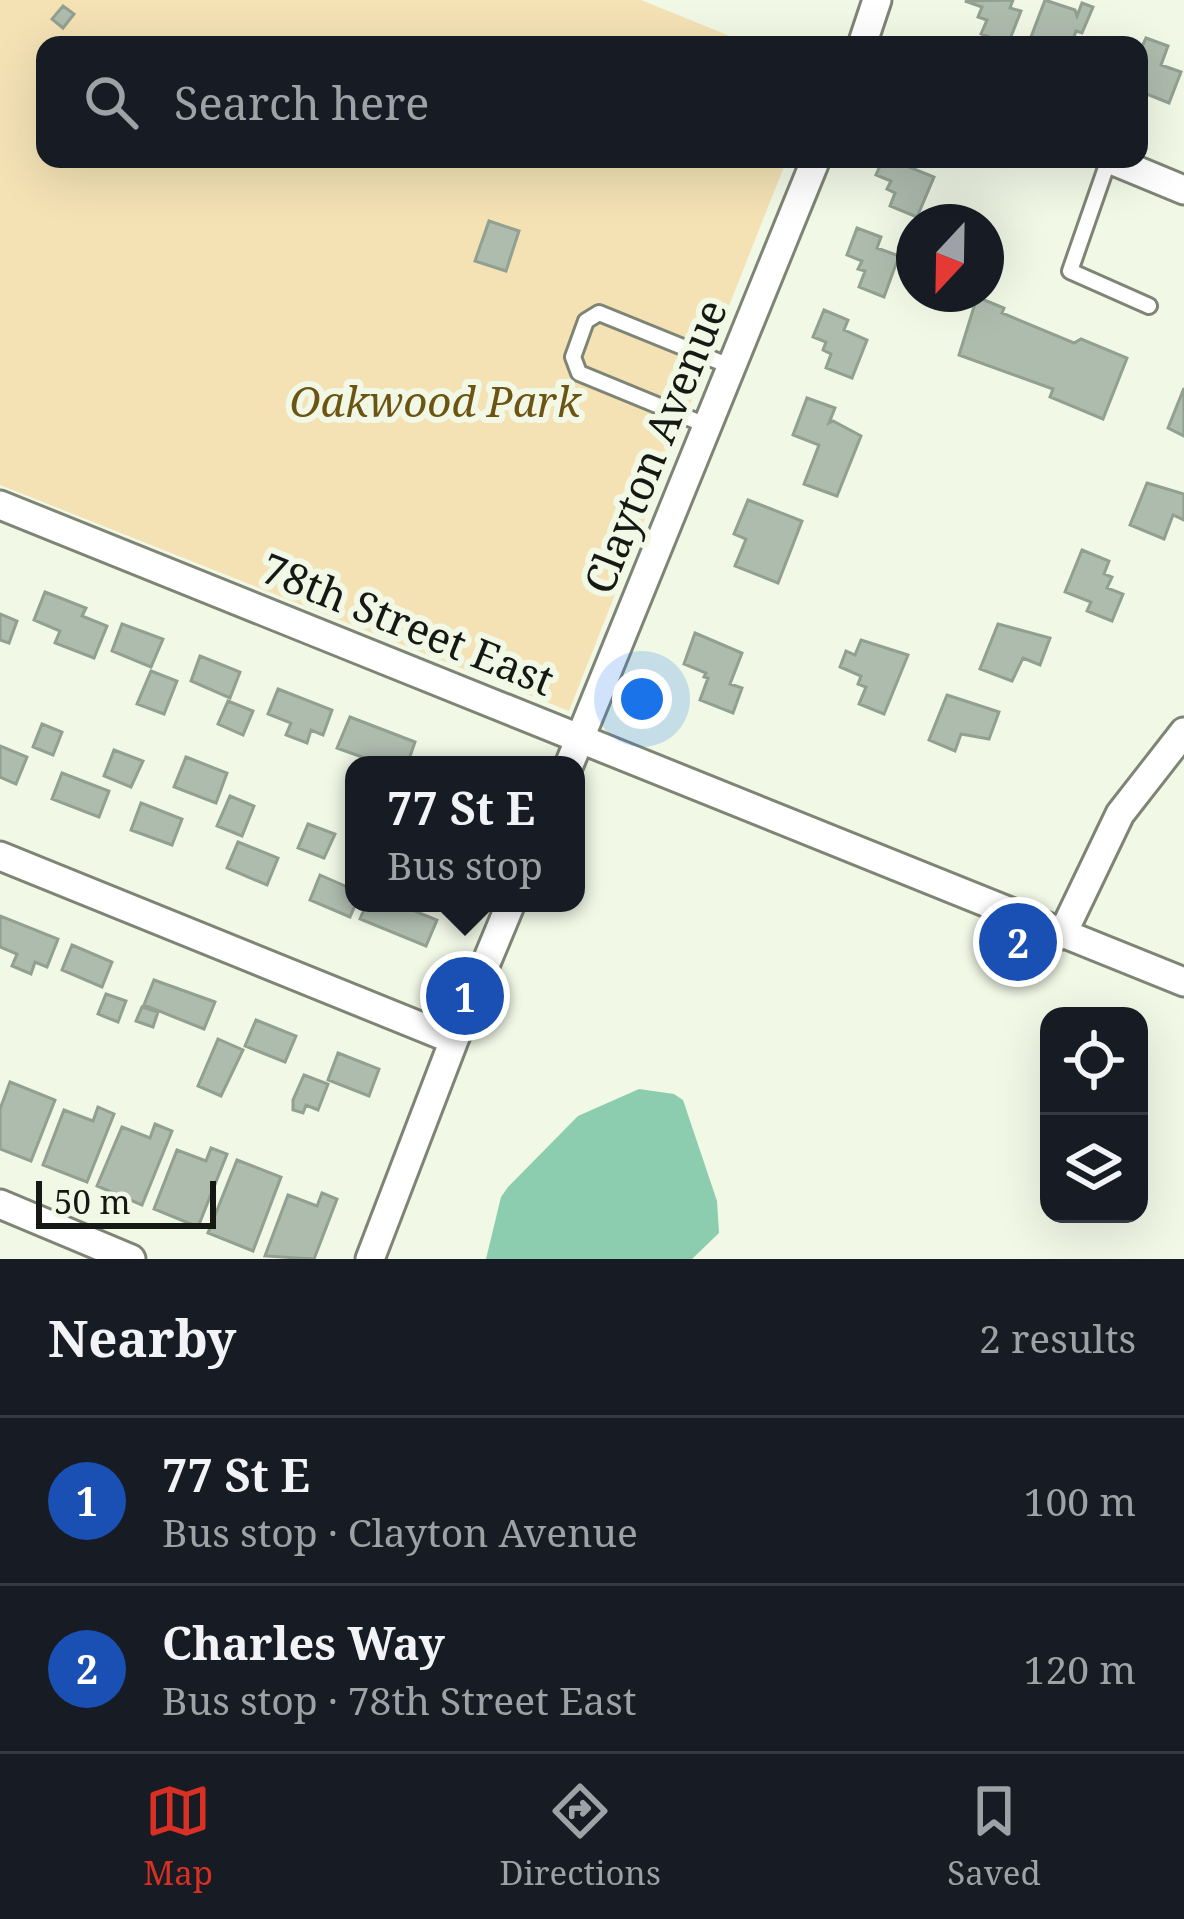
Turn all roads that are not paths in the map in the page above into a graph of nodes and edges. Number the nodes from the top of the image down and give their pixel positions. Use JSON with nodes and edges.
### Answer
{"nodes":[{"id":1,"x":877,"y":0,"type":"edge"},
{"id":2,"x":865,"y":36,"type":"edge"},
{"id":3,"x":812,"y":168,"type":"edge"},
{"id":4,"x":1106,"y":168,"type":"edge"},
{"id":5,"x":1131,"y":168,"type":"edge"},
{"id":6,"x":1184,"y":190,"type":"edge"},
{"id":7,"x":1149,"y":306,"type":"dead end"},
{"id":8,"x":732,"y":367,"type":"junction"},
{"id":9,"x":708,"y":426,"type":"junction"},
{"id":10,"x":0,"y":505,"type":"edge"},
{"id":11,"x":1184,"y":732,"type":"edge"},
{"id":12,"x":581,"y":737,"type":"junction"},
{"id":13,"x":573,"y":756,"type":"edge"},
{"id":14,"x":0,"y":856,"type":"edge"},
{"id":15,"x":507,"y":912,"type":"edge"},
{"id":16,"x":1062,"y":935,"type":"junction"},
{"id":17,"x":1184,"y":982,"type":"edge"},
{"id":18,"x":454,"y":1040,"type":"junction"},
{"id":19,"x":0,"y":1204,"type":"edge"},
{"id":20,"x":131,"y":1259,"type":"edge"},
{"id":21,"x":370,"y":1259,"type":"edge"}],
"edges":[{"from":1,"to":2,"type":"street"},
{"from":3,"to":8,"type":"street","name":"Clayton Avenue"},
{"from":4,"to":7,"type":"lane"},
{"from":5,"to":6,"type":"street"},
{"from":8,"to":9,"type":"street","name":"Clayton Avenue"},
{"from":8,"to":9,"type":"lane"},
{"from":9,"to":12,"type":"street","name":"Clayton Avenue"},
{"from":10,"to":12,"type":"street","name":"78th Street East"},
{"from":11,"to":16,"type":"street"},
{"from":12,"to":13,"type":"street","name":"Clayton Avenue"},
{"from":12,"to":16,"type":"street","name":"78th Street East"},
{"from":14,"to":18,"type":"street"},
{"from":15,"to":18,"type":"street"},
{"from":16,"to":17,"type":"street","name":"78th Street East"},
{"from":18,"to":21,"type":"street"},
{"from":19,"to":20,"type":"street"}]}
